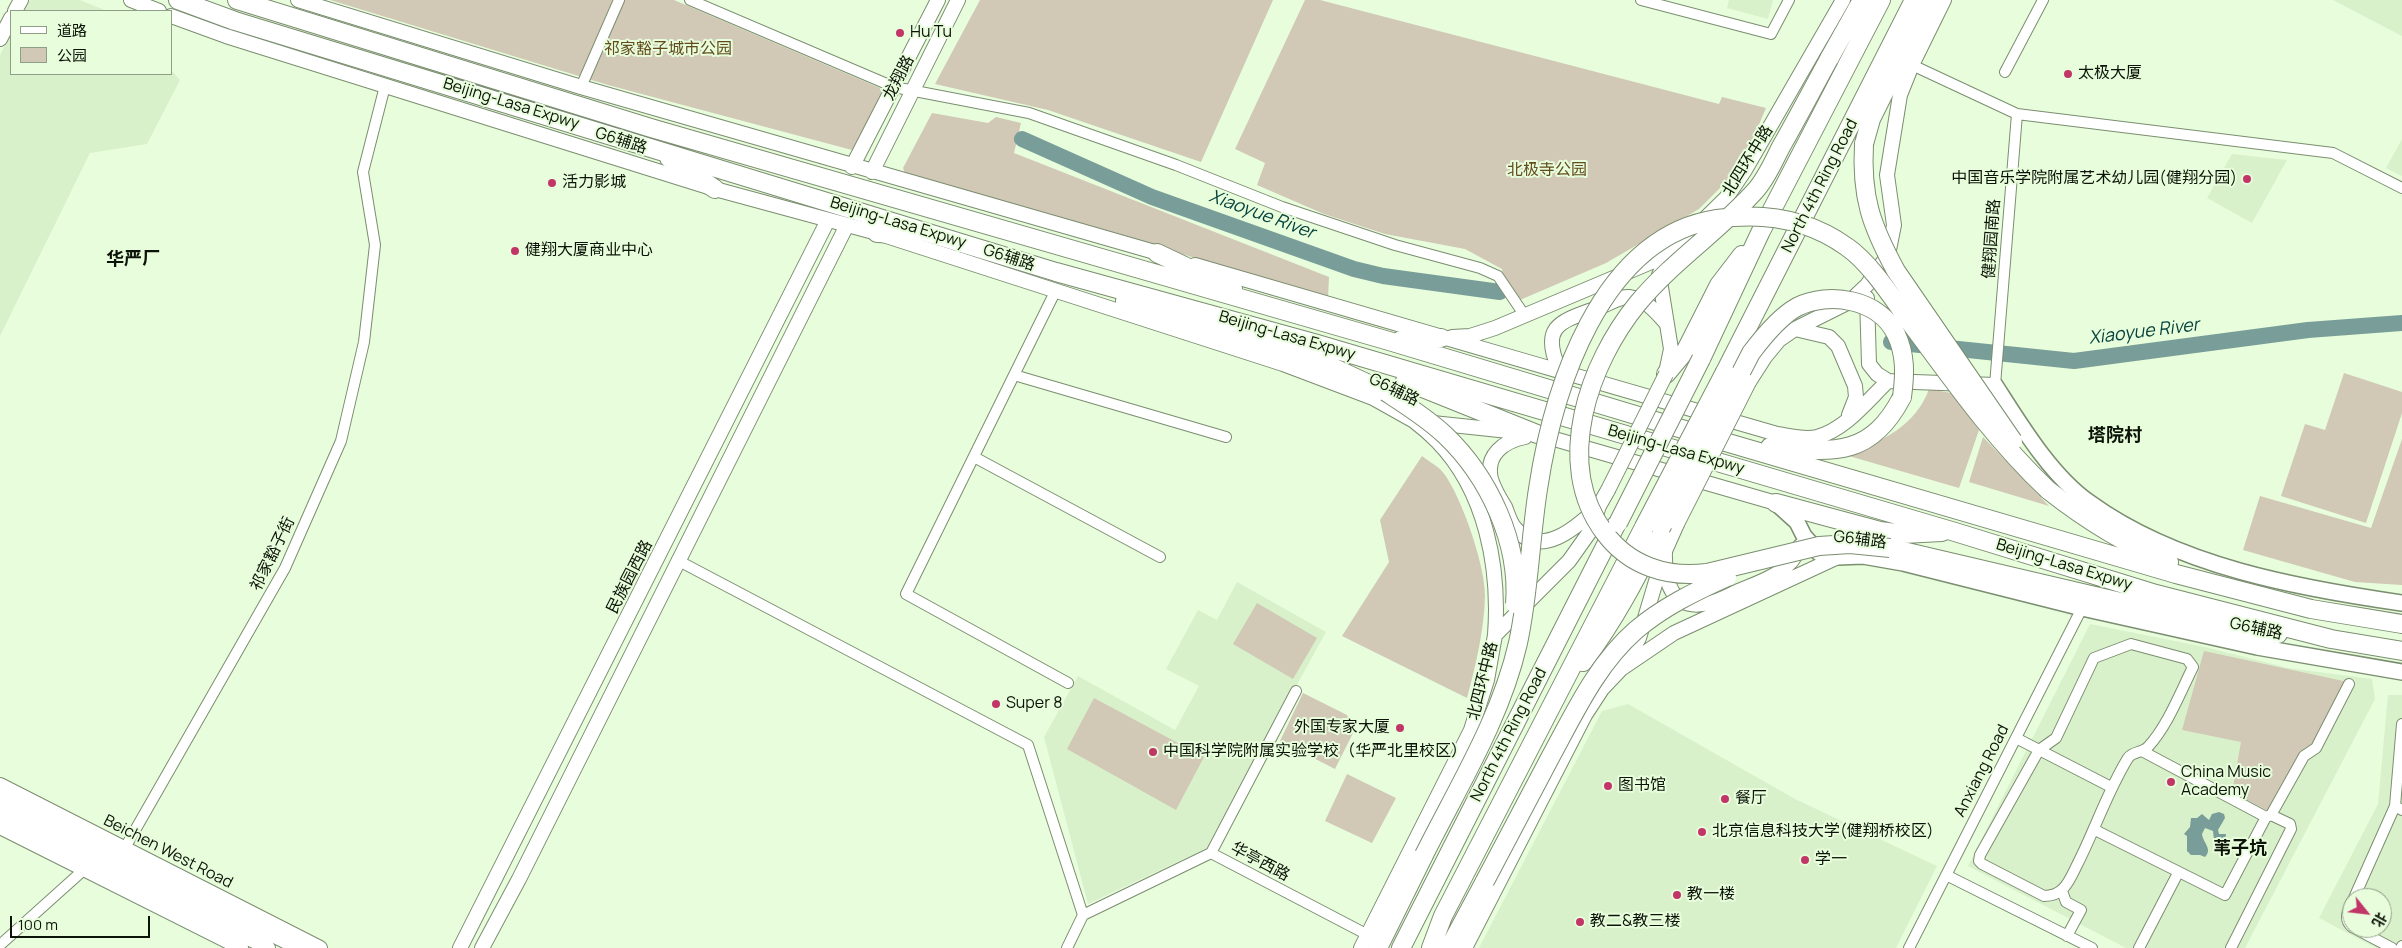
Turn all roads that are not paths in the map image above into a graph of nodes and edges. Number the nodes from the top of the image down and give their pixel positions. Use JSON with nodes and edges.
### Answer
{"nodes":[{"id":1,"x":131,"y":0,"type":"edge"},
{"id":2,"x":178,"y":0,"type":"edge"},
{"id":3,"x":237,"y":0,"type":"edge"},
{"id":4,"x":298,"y":0,"type":"edge"},
{"id":5,"x":619,"y":0,"type":"edge"},
{"id":6,"x":690,"y":0,"type":"edge"},
{"id":7,"x":938,"y":0,"type":"edge"},
{"id":8,"x":958,"y":0,"type":"edge"},
{"id":9,"x":1641,"y":0,"type":"edge"},
{"id":10,"x":1789,"y":0,"type":"edge"},
{"id":11,"x":1843,"y":0,"type":"edge"},
{"id":12,"x":1862,"y":0,"type":"edge"},
{"id":13,"x":1881,"y":0,"type":"edge"},
{"id":14,"x":1914,"y":0,"type":"edge"},
{"id":15,"x":1930,"y":0,"type":"edge"},
{"id":16,"x":1944,"y":0,"type":"edge"},
{"id":17,"x":2043,"y":0,"type":"edge"},
{"id":18,"x":156,"y":10,"type":"edge"},
{"id":19,"x":172,"y":16,"type":"edge"},
{"id":20,"x":10,"y":20,"type":"edge"},
{"id":21,"x":0,"y":39,"type":"edge"},
{"id":22,"x":1912,"y":66,"type":"junction"},
{"id":23,"x":2005,"y":72,"type":"dead end"},
{"id":24,"x":385,"y":86,"type":"junction"},
{"id":25,"x":581,"y":87,"type":"junction"},
{"id":26,"x":894,"y":87,"type":"junction"},
{"id":27,"x":912,"y":92,"type":"junction"},
{"id":28,"x":2017,"y":114,"type":"junction"},
{"id":29,"x":654,"y":148,"type":"junction"},
{"id":30,"x":852,"y":167,"type":"junction"},
{"id":31,"x":872,"y":172,"type":"junction"},
{"id":32,"x":2402,"y":188,"type":"edge"},
{"id":33,"x":715,"y":189,"type":"junction"},
{"id":34,"x":828,"y":220,"type":"junction"},
{"id":35,"x":846,"y":225,"type":"junction"},
{"id":36,"x":1761,"y":231,"type":"junction"},
{"id":37,"x":877,"y":233,"type":"junction"},
{"id":38,"x":939,"y":235,"type":"junction"},
{"id":39,"x":1157,"y":253,"type":"junction"},
{"id":40,"x":1668,"y":255,"type":"junction"},
{"id":41,"x":1056,"y":272,"type":"junction"},
{"id":42,"x":1866,"y":285,"type":"junction"},
{"id":43,"x":1055,"y":292,"type":"junction"},
{"id":44,"x":1283,"y":312,"type":"junction"},
{"id":45,"x":1524,"y":316,"type":"junction"},
{"id":46,"x":1667,"y":324,"type":"junction"},
{"id":47,"x":1795,"y":329,"type":"junction"},
{"id":48,"x":1441,"y":338,"type":"junction"},
{"id":49,"x":1389,"y":341,"type":"junction"},
{"id":50,"x":1317,"y":344,"type":"junction"},
{"id":51,"x":1559,"y":369,"type":"junction"},
{"id":52,"x":1666,"y":374,"type":"junction"},
{"id":53,"x":1014,"y":375,"type":"junction"},
{"id":54,"x":1888,"y":381,"type":"junction"},
{"id":55,"x":1995,"y":385,"type":"junction"},
{"id":56,"x":1414,"y":421,"type":"junction"},
{"id":57,"x":1845,"y":422,"type":"junction"},
{"id":58,"x":1537,"y":434,"type":"junction"},
{"id":59,"x":1226,"y":437,"type":"dead end"},
{"id":60,"x":1732,"y":444,"type":"junction"},
{"id":61,"x":974,"y":457,"type":"junction"},
{"id":62,"x":2048,"y":490,"type":"junction"},
{"id":63,"x":1776,"y":503,"type":"junction"},
{"id":64,"x":1599,"y":506,"type":"junction"},
{"id":65,"x":1661,"y":526,"type":"junction"},
{"id":66,"x":1955,"y":532,"type":"junction"},
{"id":67,"x":1804,"y":536,"type":"junction"},
{"id":68,"x":1665,"y":551,"type":"junction"},
{"id":69,"x":1771,"y":556,"type":"junction"},
{"id":70,"x":1160,"y":557,"type":"dead end"},
{"id":71,"x":1838,"y":557,"type":"junction"},
{"id":72,"x":678,"y":560,"type":"junction"},
{"id":73,"x":2250,"y":595,"type":"junction"},
{"id":74,"x":2402,"y":602,"type":"edge"},
{"id":75,"x":2082,"y":608,"type":"junction"},
{"id":76,"x":2311,"y":609,"type":"junction"},
{"id":77,"x":2402,"y":615,"type":"edge"},
{"id":78,"x":2402,"y":624,"type":"edge"},
{"id":79,"x":1495,"y":635,"type":"junction"},
{"id":80,"x":2331,"y":638,"type":"junction"},
{"id":81,"x":2398,"y":651,"type":"edge"},
{"id":82,"x":1621,"y":669,"type":"junction"},
{"id":83,"x":2402,"y":672,"type":"edge"},
{"id":84,"x":1068,"y":683,"type":"dead end"},
{"id":85,"x":2349,"y":684,"type":"dead end"},
{"id":86,"x":1296,"y":692,"type":"dead end"},
{"id":87,"x":2402,"y":724,"type":"edge"},
{"id":88,"x":1485,"y":732,"type":"junction"},
{"id":89,"x":2016,"y":738,"type":"junction"},
{"id":90,"x":2039,"y":750,"type":"junction"},
{"id":91,"x":2142,"y":751,"type":"junction"},
{"id":92,"x":0,"y":785,"type":"edge"},
{"id":93,"x":2111,"y":787,"type":"junction"},
{"id":94,"x":0,"y":800,"type":"edge"},
{"id":95,"x":2399,"y":808,"type":"edge"},
{"id":96,"x":0,"y":813,"type":"edge"},
{"id":97,"x":2268,"y":816,"type":"junction"},
{"id":98,"x":0,"y":827,"type":"edge"},
{"id":99,"x":2095,"y":830,"type":"junction"},
{"id":100,"x":1211,"y":853,"type":"junction"},
{"id":101,"x":121,"y":854,"type":"junction"},
{"id":102,"x":90,"y":865,"type":"junction"},
{"id":103,"x":2178,"y":873,"type":"junction"},
{"id":104,"x":1946,"y":875,"type":"junction"},
{"id":105,"x":2359,"y":888,"type":"edge"},
{"id":106,"x":2062,"y":891,"type":"junction"},
{"id":107,"x":1083,"y":915,"type":"junction"},
{"id":108,"x":1443,"y":916,"type":"junction"},
{"id":109,"x":2067,"y":936,"type":"junction"},
{"id":110,"x":2372,"y":938,"type":"edge"},
{"id":111,"x":1373,"y":941,"type":"edge"},
{"id":112,"x":0,"y":946,"type":"edge"},
{"id":113,"x":241,"y":948,"type":"edge"},
{"id":114,"x":268,"y":948,"type":"edge"},
{"id":115,"x":299,"y":948,"type":"edge"},
{"id":116,"x":320,"y":948,"type":"edge"},
{"id":117,"x":460,"y":948,"type":"edge"},
{"id":118,"x":482,"y":948,"type":"edge"},
{"id":119,"x":1067,"y":948,"type":"edge"},
{"id":120,"x":1361,"y":948,"type":"edge"},
{"id":121,"x":1401,"y":948,"type":"edge"},
{"id":122,"x":1427,"y":948,"type":"edge"},
{"id":123,"x":1431,"y":948,"type":"edge"},
{"id":124,"x":1449,"y":948,"type":"edge"},
{"id":125,"x":1465,"y":948,"type":"edge"},
{"id":126,"x":1909,"y":948,"type":"edge"},
{"id":127,"x":2092,"y":948,"type":"edge"},
{"id":128,"x":2139,"y":948,"type":"edge"},
{"id":129,"x":2231,"y":948,"type":"edge"},
{"id":130,"x":2392,"y":948,"type":"edge"}],
"edges":[{"from":1,"to":18,"type":"street"},
{"from":2,"to":29,"type":"highway","name":"Beijing-Lasa Expwy"},
{"from":3,"to":44,"type":"highway","name":"Beijing-Lasa Expwy"},
{"from":4,"to":25,"type":"street"},
{"from":5,"to":25,"type":"street"},
{"from":6,"to":26,"type":"street"},
{"from":7,"to":26,"type":"street","name":"龙翔路"},
{"from":8,"to":27,"type":"street","name":"龙翔路"},
{"from":9,"to":10,"type":"street"},
{"from":11,"to":40,"type":"street","name":"北四环中路"},
{"from":12,"to":69,"type":"highway","bridge":true},
{"from":13,"to":36,"type":"highway","name":"North 4th Ring Road"},
{"from":14,"to":65,"type":"highway","name":"North 4th Ring Road","bridge":true},
{"from":15,"to":62,"type":"highway","bridge":true},
{"from":16,"to":22,"type":"street"},
{"from":17,"to":23,"type":"street"},
{"from":19,"to":24,"type":"street","name":"G6辅路"},
{"from":20,"to":21,"type":"street"},
{"from":22,"to":28,"type":"street"},
{"from":22,"to":42,"type":"street"},
{"from":24,"to":33,"type":"street","name":"G6辅路"},
{"from":24,"to":101,"type":"street","name":"祁家豁子街"},
{"from":25,"to":30,"type":"street"},
{"from":26,"to":27,"type":"street"},
{"from":26,"to":30,"type":"street","name":"龙翔路"},
{"from":27,"to":31,"type":"street","name":"龙翔路"},
{"from":27,"to":45,"type":"street"},
{"from":28,"to":32,"type":"street"},
{"from":28,"to":55,"type":"street","name":"健翔园南路"},
{"from":29,"to":33,"type":"highway"},
{"from":29,"to":38,"type":"highway","name":"Beijing-Lasa Expwy"},
{"from":30,"to":31,"type":"street"},
{"from":31,"to":39,"type":"street"},
{"from":33,"to":34,"type":"street","name":"G6辅路"},
{"from":34,"to":35,"type":"street","name":"G6辅路"},
{"from":34,"to":117,"type":"street","name":"民族园西路"},
{"from":35,"to":37,"type":"street","name":"G6辅路"},
{"from":35,"to":72,"type":"street"},
{"from":36,"to":52,"type":"highway"},
{"from":36,"to":121,"type":"highway","name":"North 4th Ring Road","bridge":true},
{"from":37,"to":38,"type":"highway"},
{"from":37,"to":43,"type":"street","name":"G6辅路"},
{"from":38,"to":41,"type":"highway","name":"Beijing-Lasa Expwy"},
{"from":39,"to":44,"type":"highway"},
{"from":39,"to":48,"type":"street"},
{"from":40,"to":45,"type":"street"},
{"from":40,"to":46,"type":"street","name":"北四环中路"},
{"from":41,"to":50,"type":"highway","name":"Beijing-Lasa Expwy"},
{"from":41,"to":88,"type":"highway","bridge":true},
{"from":42,"to":47,"type":"street"},
{"from":42,"to":54,"type":"street"},
{"from":43,"to":53,"type":"street"},
{"from":43,"to":56,"type":"street","name":"G6辅路"},
{"from":44,"to":49,"type":"highway","name":"Beijing-Lasa Expwy"},
{"from":45,"to":48,"type":"street"},
{"from":46,"to":51,"type":"street"},
{"from":46,"to":52,"type":"street","name":"北四环中路"},
{"from":47,"to":57,"type":"street"},
{"from":47,"to":65,"type":"street","bridge":true},
{"from":48,"to":49,"type":"highway"},
{"from":48,"to":51,"type":"street"},
{"from":49,"to":60,"type":"highway","name":"Beijing-Lasa Expwy"},
{"from":50,"to":58,"type":"highway"},
{"from":50,"to":66,"type":"highway","name":"Beijing-Lasa Expwy"},
{"from":51,"to":57,"type":"street"},
{"from":52,"to":64,"type":"street","name":"北四环中路","bridge":true},
{"from":53,"to":59,"type":"street"},
{"from":53,"to":61,"type":"street"},
{"from":54,"to":55,"type":"street"},
{"from":54,"to":57,"type":"street"},
{"from":55,"to":74,"type":"main road"},
{"from":56,"to":58,"type":"street","name":"G6辅路"},
{"from":56,"to":79,"type":"street"},
{"from":58,"to":63,"type":"street","name":"G6辅路"},
{"from":58,"to":64,"type":"street"},
{"from":60,"to":65,"type":"highway","bridge":true},
{"from":60,"to":73,"type":"highway","name":"Beijing-Lasa Expwy"},
{"from":61,"to":70,"type":"street"},
{"from":61,"to":84,"type":"street"},
{"from":62,"to":73,"type":"highway"},
{"from":62,"to":88,"type":"highway","bridge":true},
{"from":63,"to":66,"type":"highway"},
{"from":63,"to":67,"type":"main road","name":"G6辅路"},
{"from":64,"to":79,"type":"street","name":"北四环中路"},
{"from":65,"to":68,"type":"street"},
{"from":65,"to":108,"type":"highway","name":"North 4th Ring Road"},
{"from":66,"to":80,"type":"highway","name":"Beijing-Lasa Expwy"},
{"from":67,"to":68,"type":"street"},
{"from":67,"to":71,"type":"main road","name":"G6辅路"},
{"from":68,"to":82,"type":"street"},
{"from":69,"to":80,"type":"highway","bridge":true},
{"from":69,"to":124,"type":"highway","bridge":true},
{"from":71,"to":75,"type":"main road","name":"G6辅路"},
{"from":71,"to":82,"type":"street"},
{"from":72,"to":107,"type":"street"},
{"from":72,"to":118,"type":"street"},
{"from":73,"to":76,"type":"highway","name":"Beijing-Lasa Expwy"},
{"from":75,"to":83,"type":"main road","name":"G6辅路"},
{"from":75,"to":89,"type":"street","name":"Anxiang Road"},
{"from":76,"to":77,"type":"highway"},
{"from":76,"to":78,"type":"highway","name":"Beijing-Lasa Expwy"},
{"from":79,"to":111,"type":"street","name":"北四环中路"},
{"from":80,"to":81,"type":"highway","name":"Beijing-Lasa Expwy"},
{"from":82,"to":125,"type":"street"},
{"from":85,"to":97,"type":"street"},
{"from":86,"to":100,"type":"street"},
{"from":87,"to":95,"type":"street"},
{"from":88,"to":111,"type":"highway","bridge":true},
{"from":89,"to":90,"type":"street"},
{"from":89,"to":104,"type":"street","name":"Anxiang Road"},
{"from":90,"to":91,"type":"street"},
{"from":90,"to":93,"type":"street"},
{"from":90,"to":106,"type":"street"},
{"from":91,"to":93,"type":"street"},
{"from":91,"to":97,"type":"street"},
{"from":92,"to":101,"type":"street","name":"Beichen West Road"},
{"from":93,"to":99,"type":"street"},
{"from":94,"to":101,"type":"street","name":"Beichen West Road"},
{"from":95,"to":105,"type":"street"},
{"from":96,"to":102,"type":"street"},
{"from":97,"to":103,"type":"street"},
{"from":97,"to":129,"type":"street"},
{"from":98,"to":102,"type":"street"},
{"from":99,"to":103,"type":"street"},
{"from":99,"to":106,"type":"street"},
{"from":100,"to":107,"type":"street","name":"华亭西路"},
{"from":100,"to":111,"type":"street","name":"华亭西路"},
{"from":101,"to":102,"type":"street"},
{"from":101,"to":115,"type":"street","name":"Beichen West Road"},
{"from":101,"to":116,"type":"street","name":"Beichen West Road"},
{"from":102,"to":112,"type":"street"},
{"from":102,"to":113,"type":"street"},
{"from":102,"to":114,"type":"street"},
{"from":103,"to":128,"type":"street"},
{"from":104,"to":109,"type":"street"},
{"from":104,"to":126,"type":"street","name":"Anxiang Road"},
{"from":106,"to":109,"type":"street"},
{"from":107,"to":119,"type":"street"},
{"from":108,"to":122,"type":"highway"},
{"from":108,"to":123,"type":"highway","name":"North 4th Ring Road"},
{"from":109,"to":127,"type":"street"},
{"from":110,"to":130,"type":"street"},
{"from":111,"to":120,"type":"street","name":"北四环中路"}]}
